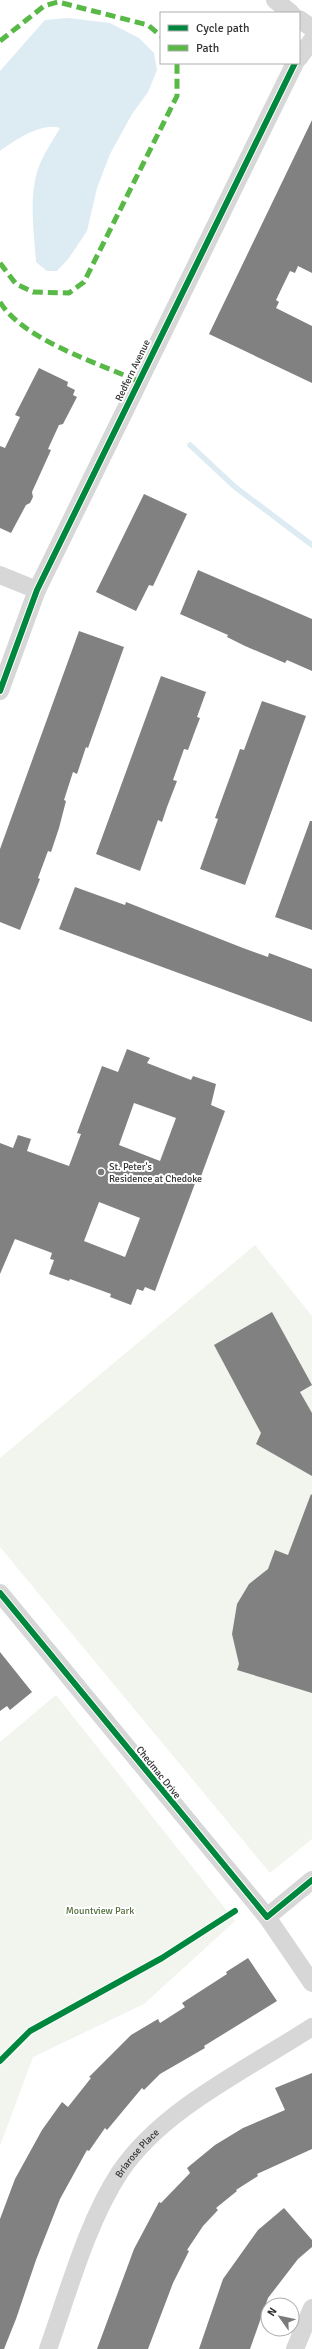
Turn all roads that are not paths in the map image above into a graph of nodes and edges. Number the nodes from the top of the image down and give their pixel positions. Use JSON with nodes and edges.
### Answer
{"nodes":[{"id":1,"x":275,"y":0,"type":"edge"},
{"id":2,"x":290,"y":12,"type":"edge"},
{"id":3,"x":300,"y":20,"type":"edge"},
{"id":4,"x":312,"y":28,"type":"edge"},
{"id":5,"x":312,"y":40,"type":"edge"},
{"id":6,"x":300,"y":57,"type":"edge"},
{"id":7,"x":295,"y":64,"type":"edge"},
{"id":8,"x":0,"y":575,"type":"edge"},
{"id":9,"x":36,"y":590,"type":"junction"},
{"id":10,"x":0,"y":691,"type":"edge"},
{"id":11,"x":0,"y":1593,"type":"edge"},
{"id":12,"x":312,"y":1880,"type":"edge"},
{"id":13,"x":267,"y":1917,"type":"junction"},
{"id":14,"x":312,"y":1983,"type":"edge"},
{"id":15,"x":312,"y":2026,"type":"edge"},
{"id":16,"x":312,"y":2308,"type":"edge"},
{"id":17,"x":48,"y":2349,"type":"edge"},
{"id":18,"x":296,"y":2349,"type":"edge"}],
"edges":[{"from":1,"to":2,"type":"street"},
{"from":3,"to":4,"type":"street"},
{"from":5,"to":6,"type":"street"},
{"from":7,"to":9,"type":"street","name":"Redfern Avenue"},
{"from":8,"to":9,"type":"street"},
{"from":9,"to":10,"type":"street","name":"Redfern Avenue"},
{"from":11,"to":13,"type":"street","name":"Chedmac Drive"},
{"from":12,"to":13,"type":"street"},
{"from":13,"to":14,"type":"street","name":"Chedmac Drive"},
{"from":15,"to":17,"type":"street","name":"Briarose Place"},
{"from":16,"to":18,"type":"street"}]}
